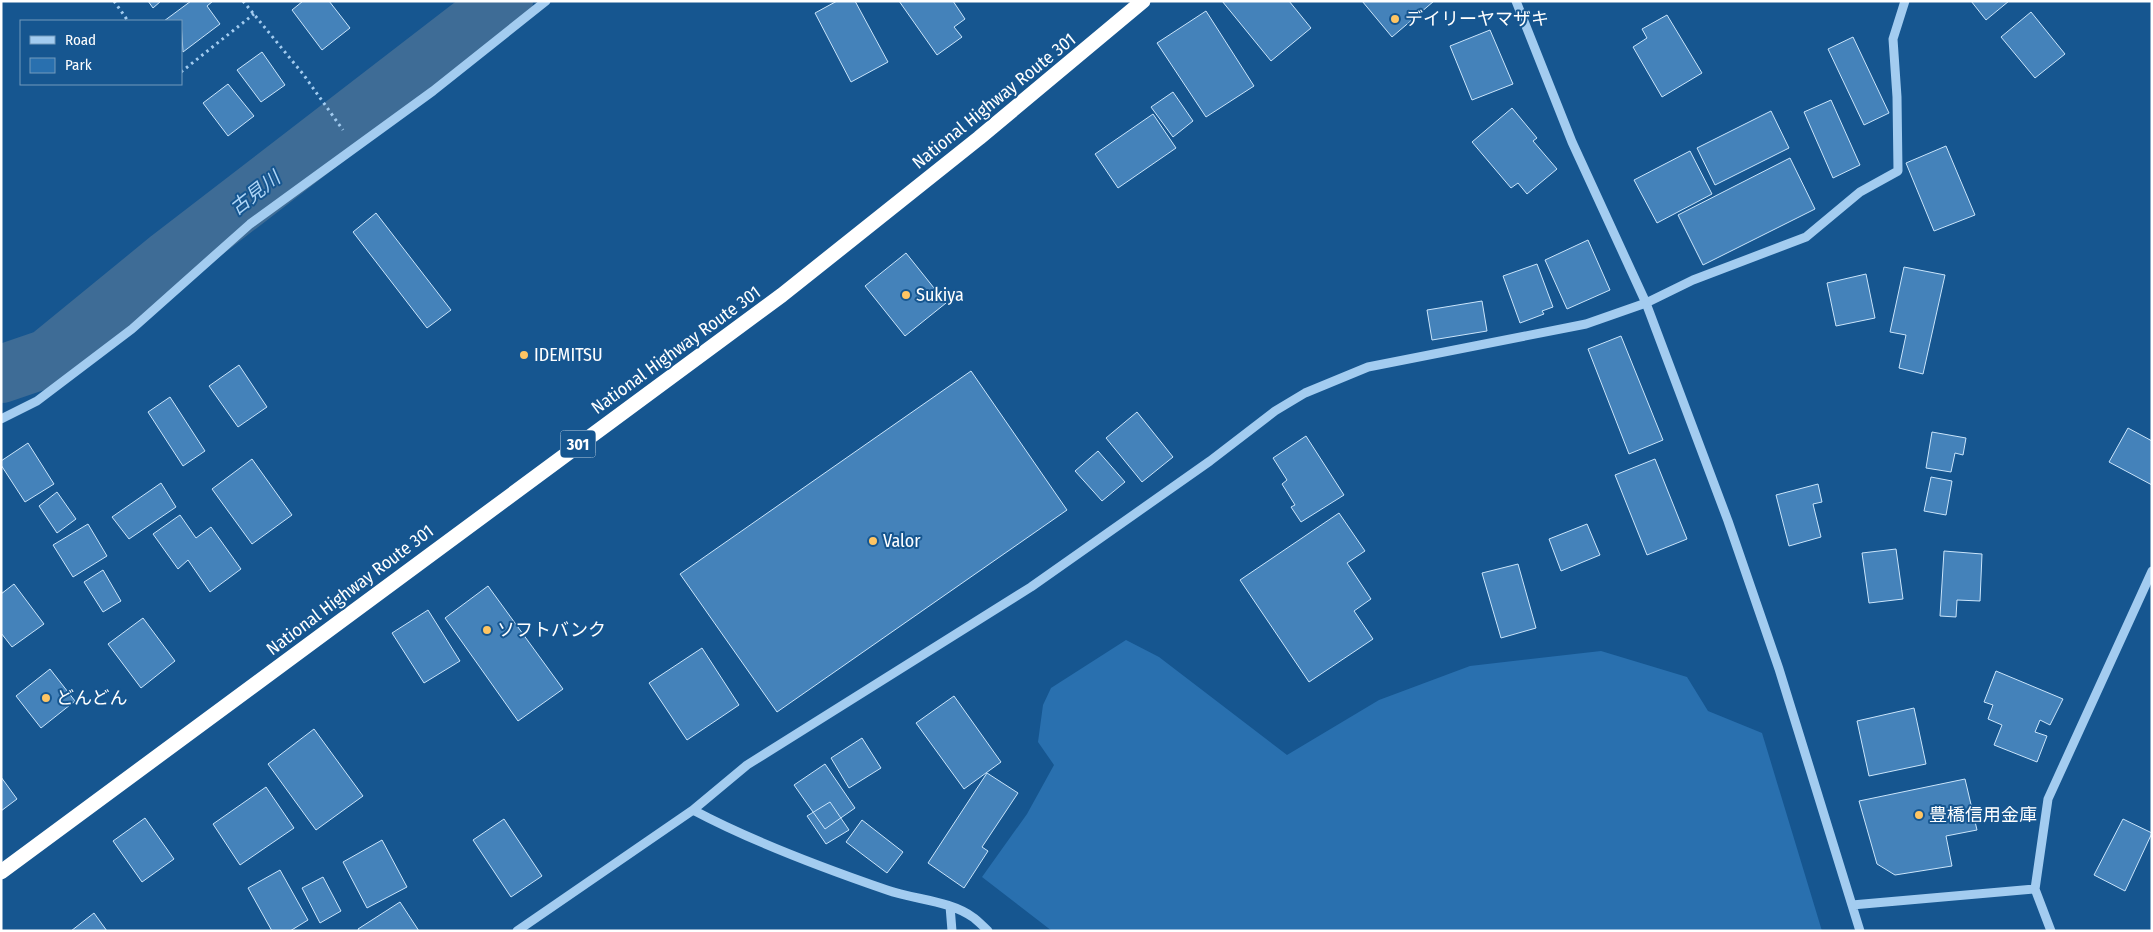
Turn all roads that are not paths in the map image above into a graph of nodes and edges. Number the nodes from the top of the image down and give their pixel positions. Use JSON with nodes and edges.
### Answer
{"nodes":[{"id":1,"x":546,"y":1,"type":"edge"},
{"id":2,"x":1143,"y":1,"type":"edge"},
{"id":3,"x":1516,"y":1,"type":"edge"},
{"id":4,"x":1905,"y":1,"type":"edge"},
{"id":5,"x":1646,"y":303,"type":"junction"},
{"id":6,"x":1,"y":418,"type":"edge"},
{"id":7,"x":2152,"y":571,"type":"edge"},
{"id":8,"x":693,"y":810,"type":"junction"},
{"id":9,"x":1,"y":872,"type":"edge"},
{"id":10,"x":2035,"y":889,"type":"junction"},
{"id":11,"x":950,"y":906,"type":"junction"},
{"id":12,"x":1852,"y":906,"type":"junction"},
{"id":13,"x":517,"y":931,"type":"edge"},
{"id":14,"x":952,"y":931,"type":"edge"},
{"id":15,"x":988,"y":931,"type":"edge"},
{"id":16,"x":1860,"y":931,"type":"edge"},
{"id":17,"x":2051,"y":931,"type":"edge"}],
"edges":[{"from":1,"to":6,"type":"street"},
{"from":2,"to":9,"type":"highway","name":"National Highway Route 301","number":"301"},
{"from":3,"to":5,"type":"street"},
{"from":4,"to":5,"type":"street"},
{"from":5,"to":8,"type":"street"},
{"from":5,"to":12,"type":"street"},
{"from":7,"to":10,"type":"street"},
{"from":8,"to":11,"type":"street"},
{"from":8,"to":13,"type":"street"},
{"from":10,"to":12,"type":"street"},
{"from":10,"to":17,"type":"street"},
{"from":11,"to":14,"type":"street"},
{"from":11,"to":15,"type":"street"},
{"from":12,"to":16,"type":"street"}]}
